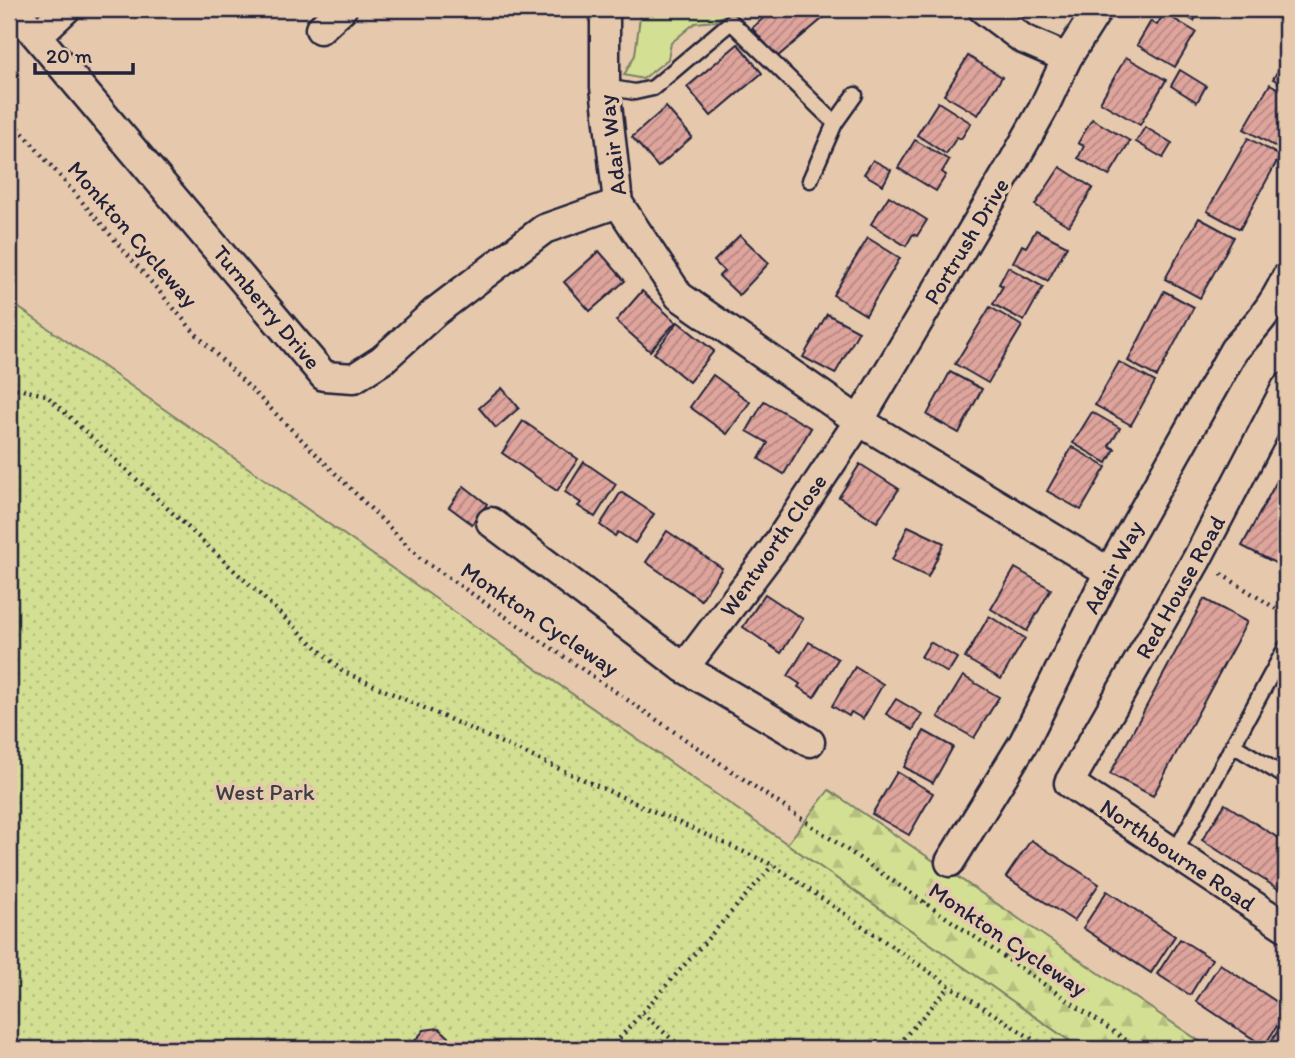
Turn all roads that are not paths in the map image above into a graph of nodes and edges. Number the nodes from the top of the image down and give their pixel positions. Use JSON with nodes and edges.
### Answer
{"nodes":[{"id":1,"x":14,"y":9,"type":"edge"},
{"id":2,"x":66,"y":9,"type":"edge"},
{"id":3,"x":342,"y":9,"type":"edge"},
{"id":4,"x":606,"y":9,"type":"edge"},
{"id":5,"x":983,"y":9,"type":"edge"},
{"id":6,"x":1098,"y":9,"type":"edge"},
{"id":7,"x":320,"y":29,"type":"dead end"},
{"id":8,"x":38,"y":35,"type":"junction"},
{"id":9,"x":1068,"y":58,"type":"junction"},
{"id":10,"x":605,"y":87,"type":"junction"},
{"id":11,"x":855,"y":95,"type":"dead end"},
{"id":12,"x":835,"y":123,"type":"junction"},
{"id":13,"x":810,"y":180,"type":"dead end"},
{"id":14,"x":618,"y":203,"type":"junction"},
{"id":15,"x":1286,"y":278,"type":"edge"},
{"id":16,"x":1286,"y":388,"type":"edge"},
{"id":17,"x":859,"y":421,"type":"junction"},
{"id":18,"x":491,"y":522,"type":"dead end"},
{"id":19,"x":1109,"y":572,"type":"junction"},
{"id":20,"x":1286,"y":647,"type":"edge"},
{"id":21,"x":684,"y":668,"type":"junction"},
{"id":22,"x":810,"y":743,"type":"dead end"},
{"id":23,"x":1233,"y":745,"type":"junction"},
{"id":24,"x":1286,"y":777,"type":"edge"},
{"id":25,"x":1069,"y":783,"type":"joint"},
{"id":26,"x":1174,"y":854,"type":"junction"},
{"id":27,"x":950,"y":862,"type":"dead end"},
{"id":28,"x":1286,"y":927,"type":"edge"}],
"edges":[{"from":1,"to":8,"type":"street","name":"Turnberry Drive"},
{"from":2,"to":8,"type":"street"},
{"from":3,"to":7,"type":"street"},
{"from":4,"to":10,"type":"street","name":"Adair Way"},
{"from":5,"to":9,"type":"street"},
{"from":6,"to":9,"type":"street","name":"Portrush Drive"},
{"from":8,"to":14,"type":"street","name":"Turnberry Drive"},
{"from":9,"to":17,"type":"street","name":"Portrush Drive"},
{"from":10,"to":12,"type":"lane"},
{"from":10,"to":14,"type":"street","name":"Adair Way"},
{"from":11,"to":12,"type":"lane"},
{"from":12,"to":13,"type":"lane"},
{"from":14,"to":17,"type":"street","name":"Adair Way"},
{"from":15,"to":19,"type":"street","name":"Adair Way"},
{"from":16,"to":25,"type":"street","name":"Red House Road"},
{"from":17,"to":19,"type":"street","name":"Adair Way"},
{"from":17,"to":21,"type":"street","name":"Wentworth Close"},
{"from":18,"to":21,"type":"street"},
{"from":19,"to":27,"type":"street","name":"Adair Way"},
{"from":20,"to":23,"type":"lane"},
{"from":21,"to":22,"type":"street"},
{"from":23,"to":24,"type":"lane"},
{"from":23,"to":26,"type":"lane"},
{"from":25,"to":26,"type":"street","name":"Northbourne Road"},
{"from":26,"to":28,"type":"street","name":"Northbourne Road"}]}
